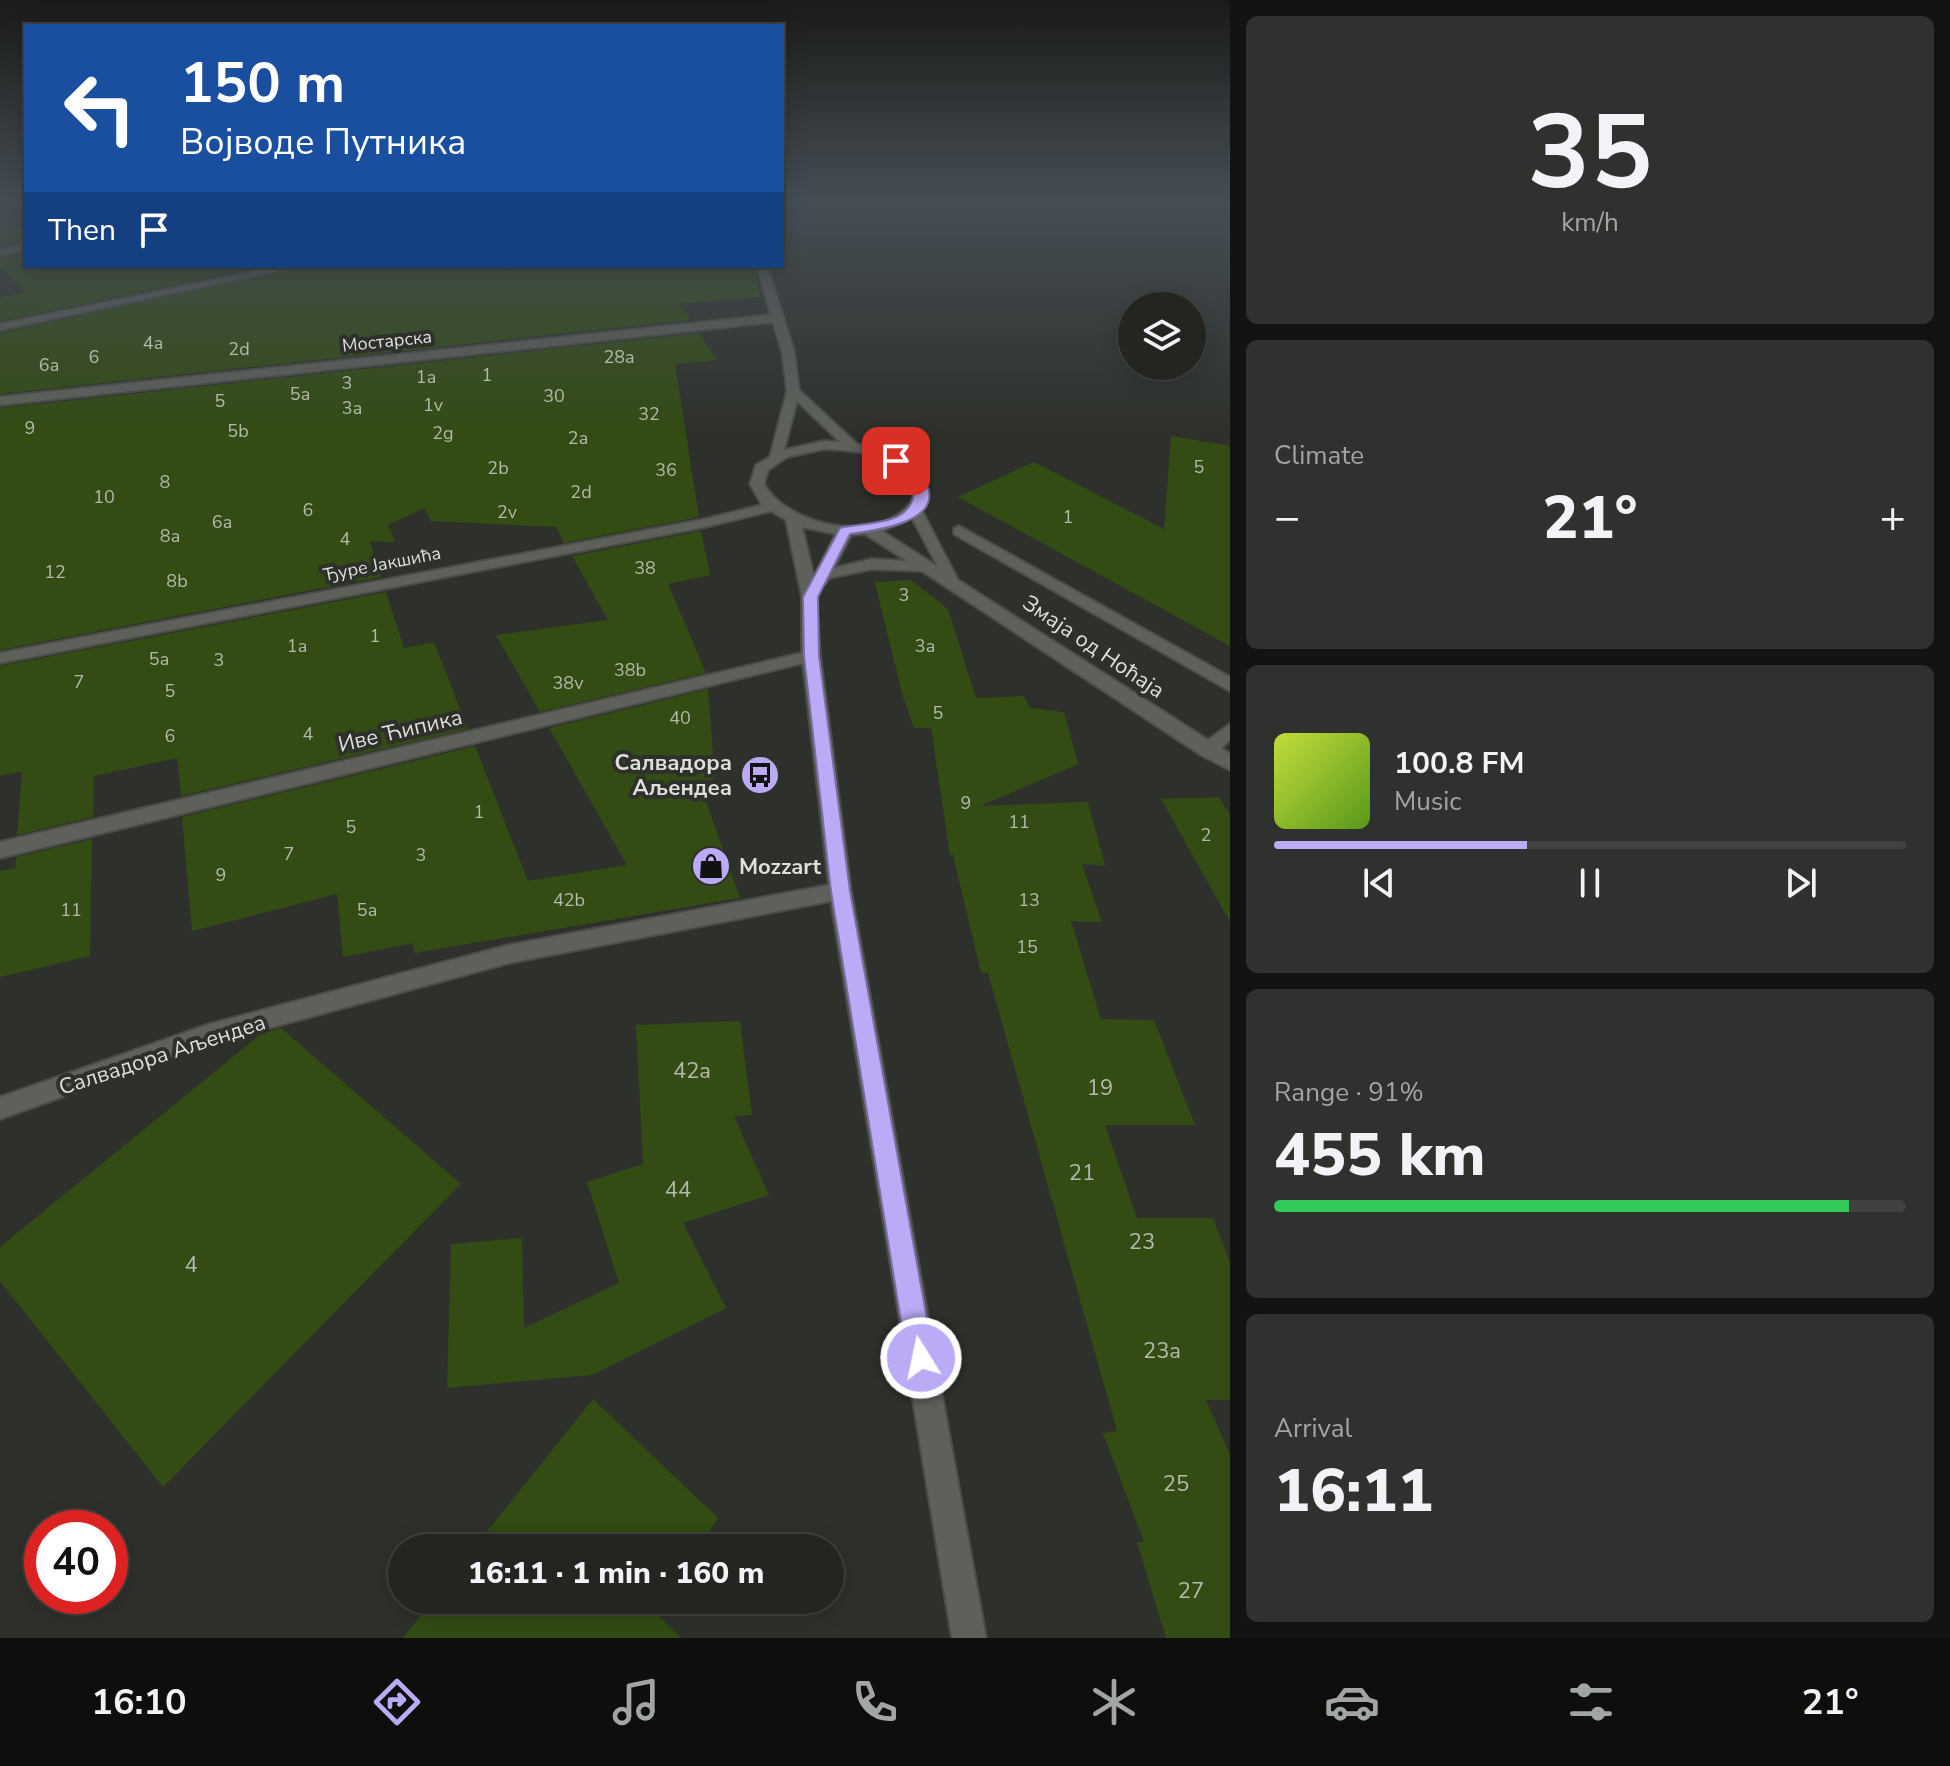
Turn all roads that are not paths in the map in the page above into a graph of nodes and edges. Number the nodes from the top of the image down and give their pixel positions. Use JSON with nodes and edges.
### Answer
{"nodes":[{"id":1,"x":245,"y":276,"type":"edge"},
{"id":2,"x":765,"y":276,"type":"edge"},
{"id":3,"x":777,"y":318,"type":"junction"},
{"id":4,"x":0,"y":327,"type":"edge"},
{"id":5,"x":793,"y":391,"type":"junction"},
{"id":6,"x":0,"y":401,"type":"edge"},
{"id":7,"x":853,"y":447,"type":"junction"},
{"id":8,"x":776,"y":456,"type":"junction"},
{"id":9,"x":771,"y":507,"type":"junction"},
{"id":10,"x":915,"y":511,"type":"junction"},
{"id":11,"x":793,"y":520,"type":"junction"},
{"id":12,"x":870,"y":530,"type":"junction"},
{"id":13,"x":845,"y":531,"type":"junction"},
{"id":14,"x":959,"y":531,"type":"dead end"},
{"id":15,"x":928,"y":566,"type":"junction"},
{"id":16,"x":822,"y":575,"type":"junction"},
{"id":17,"x":954,"y":582,"type":"junction"},
{"id":18,"x":810,"y":597,"type":"junction"},
{"id":19,"x":811,"y":656,"type":"junction"},
{"id":20,"x":0,"y":658,"type":"edge"},
{"id":21,"x":1230,"y":685,"type":"edge"},
{"id":22,"x":1230,"y":730,"type":"edge"},
{"id":23,"x":1208,"y":750,"type":"junction"},
{"id":24,"x":1230,"y":760,"type":"edge"},
{"id":25,"x":0,"y":850,"type":"edge"},
{"id":26,"x":840,"y":891,"type":"junction"},
{"id":27,"x":0,"y":1108,"type":"edge"},
{"id":28,"x":969,"y":1638,"type":"edge"}],
"edges":[{"from":1,"to":4,"type":"street"},
{"from":2,"to":3,"type":"street"},
{"from":3,"to":5,"type":"street"},
{"from":3,"to":6,"type":"street","name":"Мостарска"},
{"from":5,"to":7,"type":"street"},
{"from":5,"to":8,"type":"street"},
{"from":7,"to":8,"type":"street"},
{"from":7,"to":10,"type":"street"},
{"from":8,"to":9,"type":"street"},
{"from":9,"to":11,"type":"street"},
{"from":9,"to":20,"type":"street","name":"Ђуре Јакшића"},
{"from":10,"to":12,"type":"street"},
{"from":10,"to":17,"type":"street","name":"Змаја од Ноћаја"},
{"from":11,"to":13,"type":"street"},
{"from":11,"to":18,"type":"street"},
{"from":12,"to":13,"type":"street"},
{"from":12,"to":15,"type":"street","name":"Змаја од Ноћаја"},
{"from":13,"to":16,"type":"street"},
{"from":14,"to":21,"type":"street"},
{"from":15,"to":16,"type":"street"},
{"from":15,"to":17,"type":"street","name":"Змаја од Ноћаја"},
{"from":16,"to":18,"type":"street"},
{"from":17,"to":23,"type":"street","name":"Змаја од Ноћаја"},
{"from":18,"to":19,"type":"street"},
{"from":19,"to":25,"type":"street","name":"Иве Ћипика"},
{"from":19,"to":26,"type":"street"},
{"from":22,"to":23,"type":"street"},
{"from":23,"to":24,"type":"street","name":"Змаја од Ноћаја"},
{"from":26,"to":27,"type":"street","name":"Салвадора Аљендеа"},
{"from":26,"to":28,"type":"street"}]}
